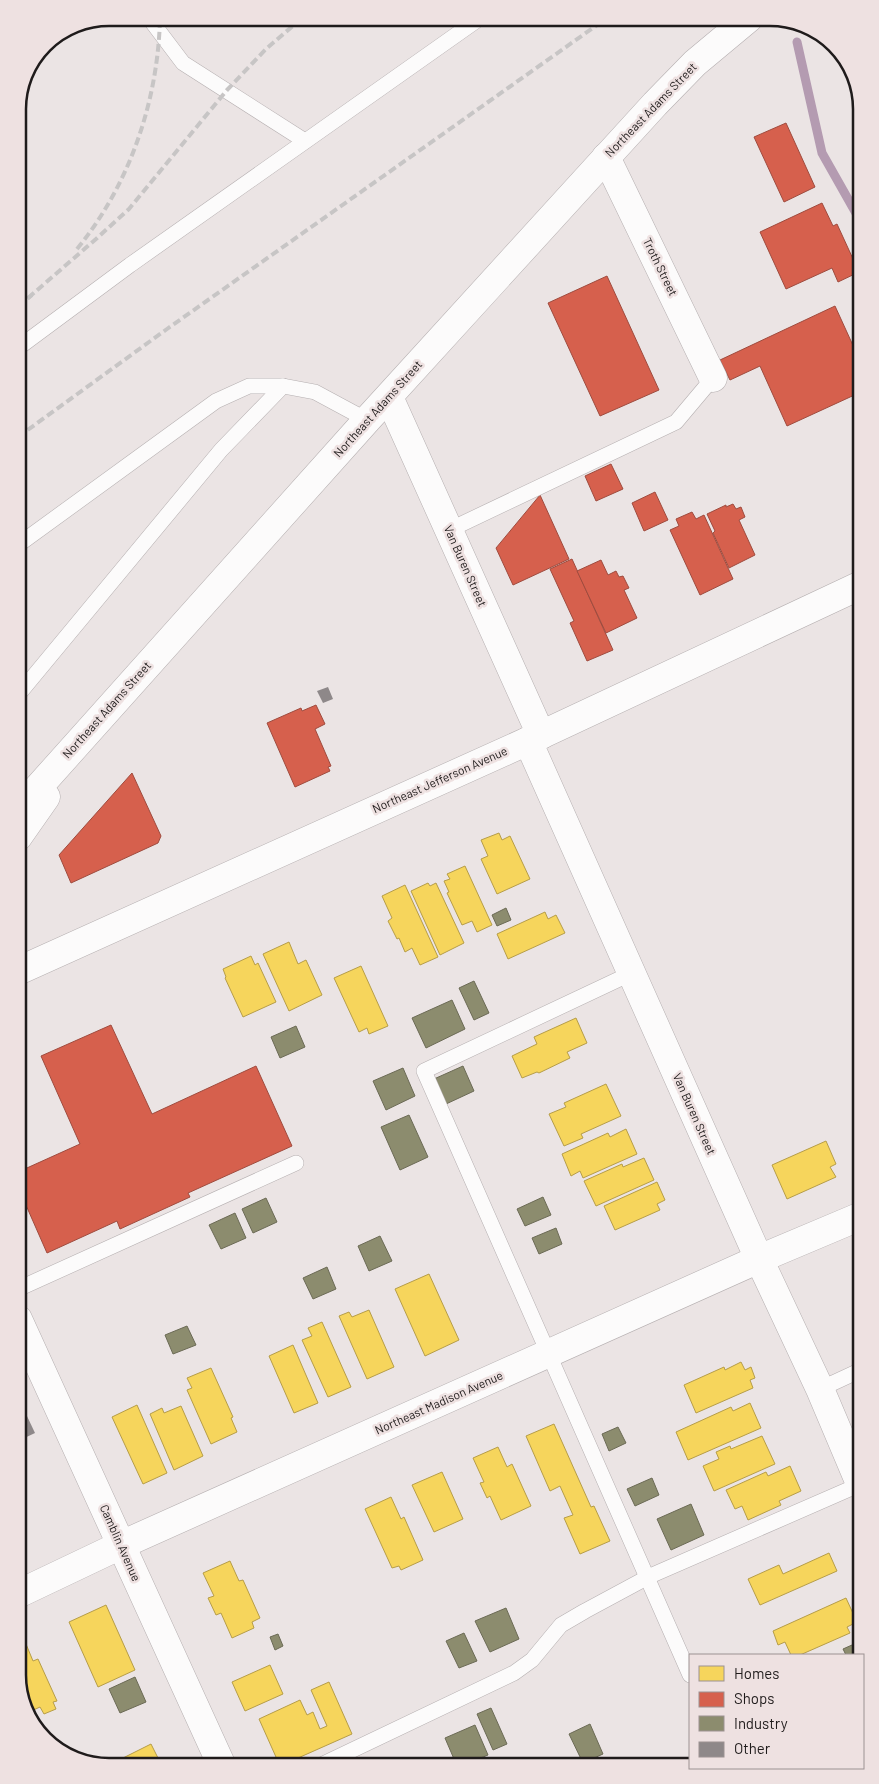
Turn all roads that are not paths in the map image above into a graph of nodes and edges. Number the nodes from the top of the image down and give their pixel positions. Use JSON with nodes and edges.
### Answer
{"nodes":[{"id":1,"x":155,"y":26,"type":"edge"},
{"id":2,"x":469,"y":26,"type":"edge"},
{"id":3,"x":740,"y":26,"type":"edge"},
{"id":4,"x":305,"y":141,"type":"junction"},
{"id":5,"x":606,"y":156,"type":"junction"},
{"id":6,"x":26,"y":342,"type":"edge"},
{"id":7,"x":713,"y":378,"type":"joint"},
{"id":8,"x":283,"y":386,"type":"junction"},
{"id":9,"x":389,"y":397,"type":"junction"},
{"id":10,"x":367,"y":420,"type":"junction"},
{"id":11,"x":449,"y":530,"type":"junction"},
{"id":12,"x":26,"y":539,"type":"edge"},
{"id":13,"x":853,"y":589,"type":"edge"},
{"id":14,"x":147,"y":665,"type":"junction"},
{"id":15,"x":26,"y":685,"type":"edge"},
{"id":16,"x":535,"y":738,"type":"junction"},
{"id":17,"x":26,"y":801,"type":"edge"},
{"id":18,"x":26,"y":825,"type":"edge"},
{"id":19,"x":223,"y":878,"type":"junction"},
{"id":20,"x":26,"y":955,"type":"edge"},
{"id":21,"x":26,"y":966,"type":"edge"},
{"id":22,"x":632,"y":974,"type":"junction"},
{"id":23,"x":296,"y":1163,"type":"dead end"},
{"id":24,"x":853,"y":1220,"type":"edge"},
{"id":25,"x":759,"y":1259,"type":"junction"},
{"id":26,"x":26,"y":1285,"type":"edge"},
{"id":27,"x":26,"y":1337,"type":"edge"},
{"id":28,"x":548,"y":1354,"type":"junction"},
{"id":29,"x":853,"y":1374,"type":"edge"},
{"id":30,"x":820,"y":1389,"type":"junction"},
{"id":31,"x":853,"y":1466,"type":"edge"},
{"id":32,"x":853,"y":1488,"type":"edge"},
{"id":33,"x":121,"y":1545,"type":"junction"},
{"id":34,"x":647,"y":1578,"type":"junction"},
{"id":35,"x":26,"y":1590,"type":"edge"},
{"id":36,"x":689,"y":1674,"type":"edge"},
{"id":37,"x":218,"y":1758,"type":"edge"},
{"id":38,"x":336,"y":1758,"type":"edge"}],
"edges":[{"from":1,"to":4,"type":"lane"},
{"from":2,"to":4,"type":"lane"},
{"from":3,"to":5,"type":"street","name":"Northeast Adams Street"},
{"from":4,"to":6,"type":"lane"},
{"from":5,"to":7,"type":"street","name":"Troth Street"},
{"from":5,"to":9,"type":"street","name":"Northeast Adams Street"},
{"from":7,"to":11,"type":"lane"},
{"from":8,"to":10,"type":"lane"},
{"from":8,"to":12,"type":"lane"},
{"from":8,"to":15,"type":"lane"},
{"from":9,"to":10,"type":"street","name":"Northeast Adams Street"},
{"from":9,"to":11,"type":"street","name":"Van Buren Street"},
{"from":10,"to":14,"type":"street","name":"Northeast Adams Street"},
{"from":11,"to":16,"type":"street","name":"Van Buren Street"},
{"from":13,"to":16,"type":"street","name":"Northeast Jefferson Avenue"},
{"from":14,"to":17,"type":"street","name":"Northeast Adams Street"},
{"from":14,"to":18,"type":"street"},
{"from":16,"to":19,"type":"street","name":"Northeast Jefferson Avenue"},
{"from":16,"to":22,"type":"street","name":"Van Buren Street"},
{"from":19,"to":20,"type":"street"},
{"from":19,"to":21,"type":"street","name":"Northeast Jefferson Avenue"},
{"from":22,"to":25,"type":"street","name":"Van Buren Street"},
{"from":22,"to":28,"type":"lane"},
{"from":23,"to":26,"type":"lane"},
{"from":24,"to":25,"type":"street","name":"Northeast Madison Avenue"},
{"from":25,"to":28,"type":"street","name":"Northeast Madison Avenue"},
{"from":25,"to":30,"type":"street","name":"Van Buren Street"},
{"from":27,"to":33,"type":"street","name":"Camblin Avenue"},
{"from":28,"to":33,"type":"street","name":"Northeast Madison Avenue"},
{"from":28,"to":34,"type":"lane"},
{"from":29,"to":30,"type":"lane"},
{"from":30,"to":31,"type":"street","name":"Van Buren Street"},
{"from":32,"to":34,"type":"lane"},
{"from":33,"to":35,"type":"street","name":"Northeast Madison Avenue"},
{"from":33,"to":37,"type":"street","name":"Camblin Avenue"},
{"from":34,"to":36,"type":"lane"},
{"from":34,"to":38,"type":"lane"}]}
